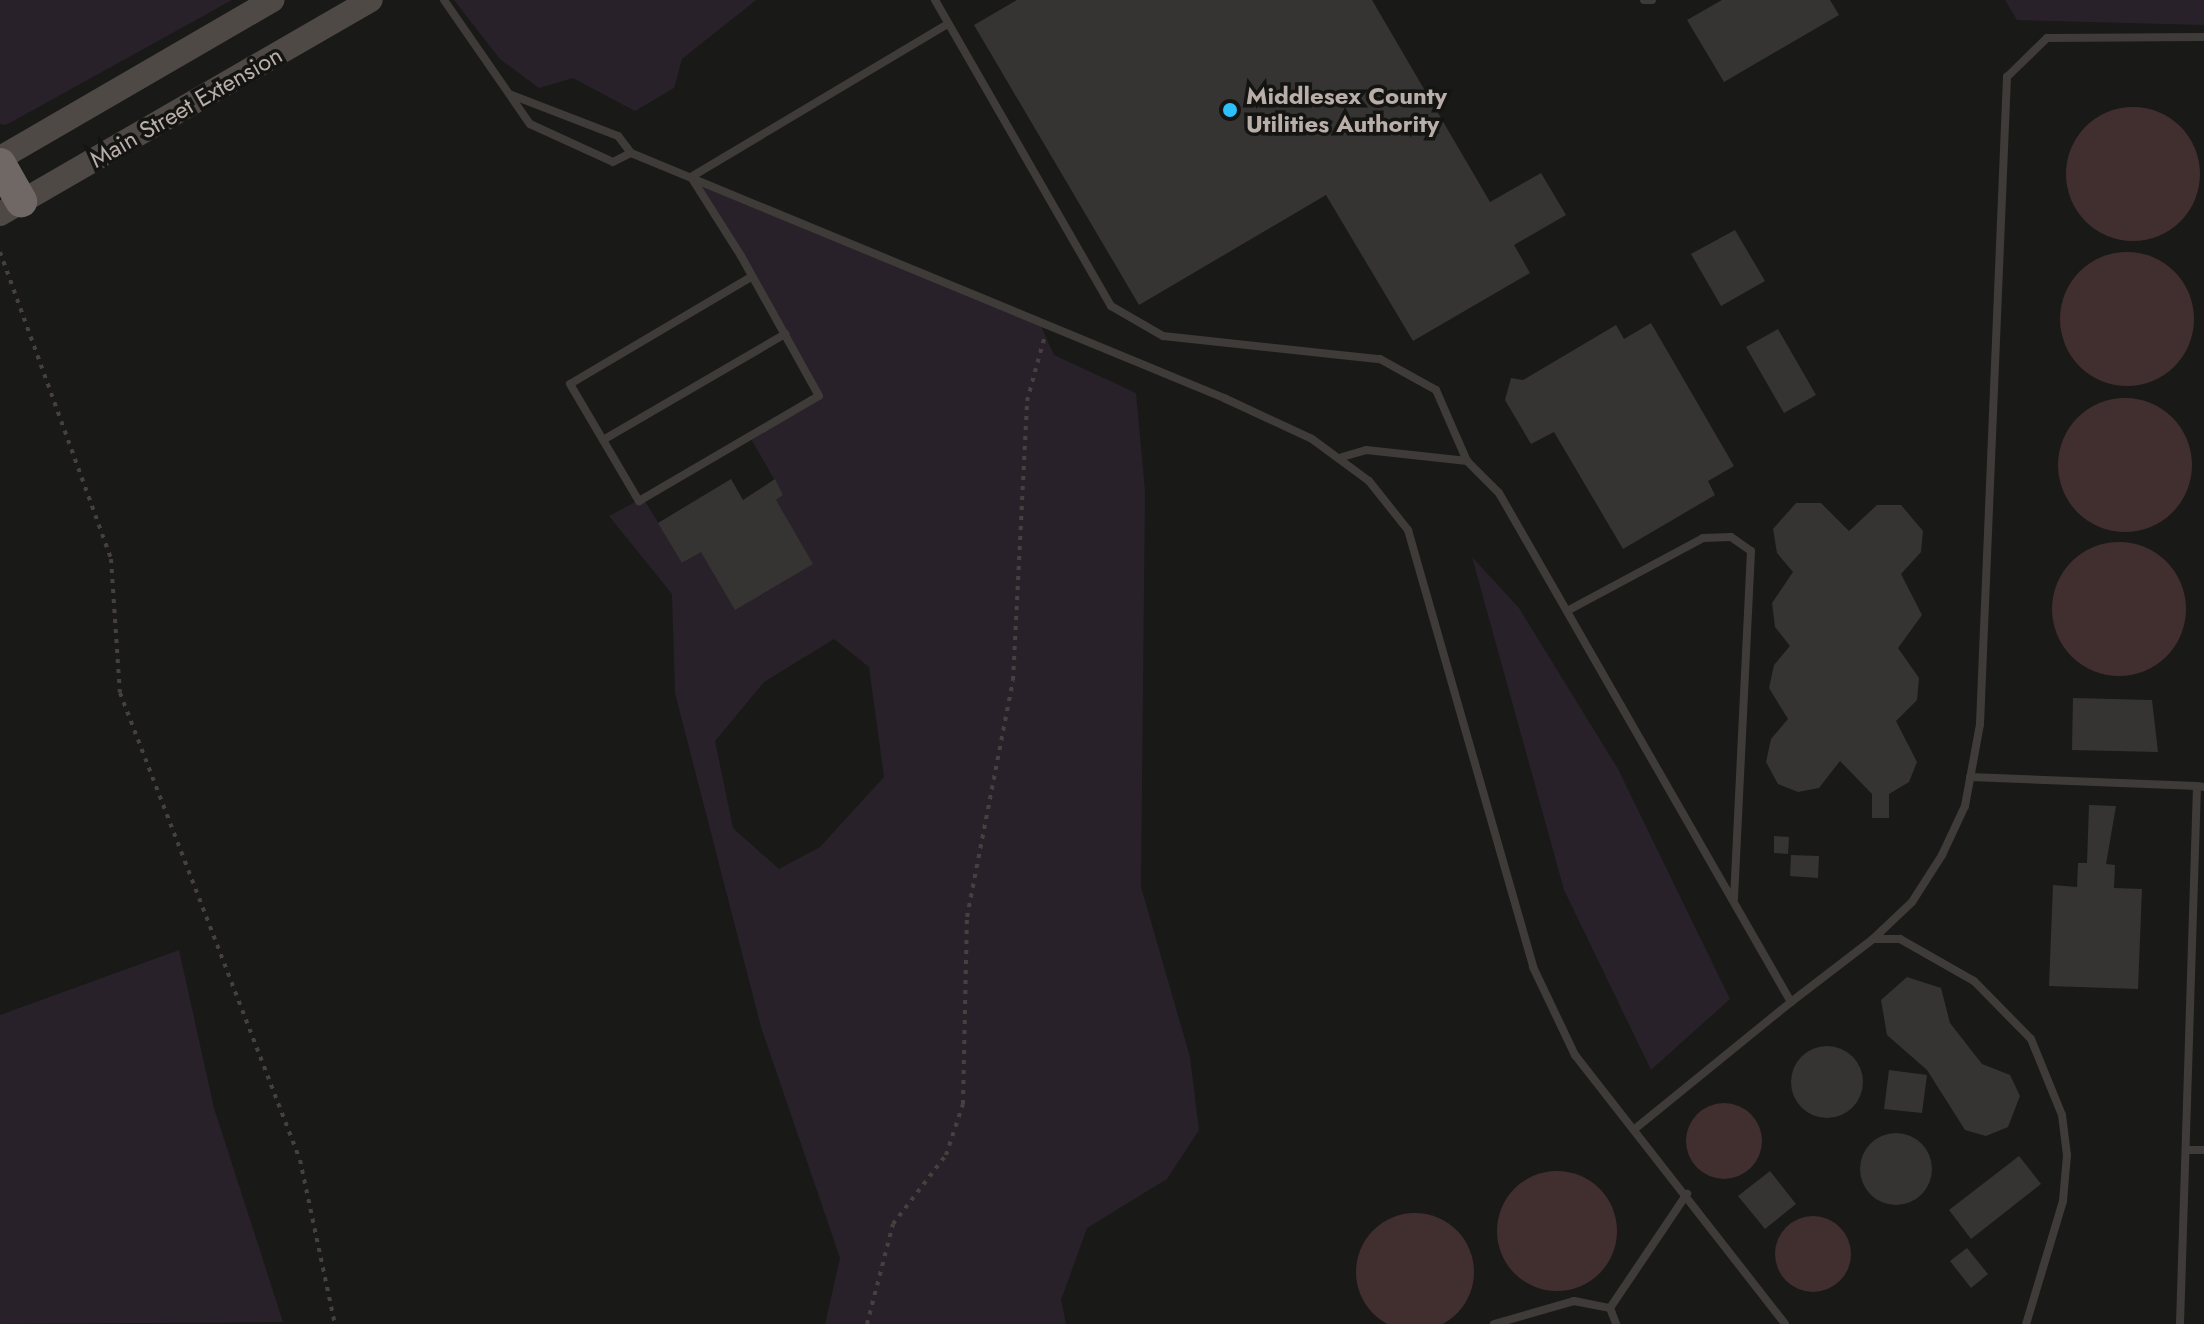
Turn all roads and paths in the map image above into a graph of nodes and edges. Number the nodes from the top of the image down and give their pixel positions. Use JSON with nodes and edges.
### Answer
{"nodes":[{"id":1,"x":273,"y":0,"type":"edge"},
{"id":2,"x":371,"y":0,"type":"edge"},
{"id":3,"x":444,"y":0,"type":"edge"},
{"id":4,"x":935,"y":0,"type":"edge"},
{"id":5,"x":948,"y":24,"type":"junction"},
{"id":6,"x":2204,"y":37,"type":"edge"},
{"id":7,"x":512,"y":95,"type":"junction"},
{"id":8,"x":631,"y":153,"type":"junction"},
{"id":9,"x":0,"y":161,"type":"edge"},
{"id":10,"x":691,"y":177,"type":"junction"},
{"id":11,"x":11,"y":207,"type":"edge"},
{"id":12,"x":0,"y":252,"type":"edge"},
{"id":13,"x":751,"y":277,"type":"junction"},
{"id":14,"x":1048,"y":328,"type":"junction"},
{"id":15,"x":785,"y":334,"type":"junction"},
{"id":16,"x":603,"y":440,"type":"junction"},
{"id":17,"x":1342,"y":457,"type":"junction"},
{"id":18,"x":1467,"y":461,"type":"junction"},
{"id":19,"x":1567,"y":611,"type":"junction"},
{"id":20,"x":1970,"y":777,"type":"junction"},
{"id":21,"x":2200,"y":787,"type":"edge"},
{"id":22,"x":1734,"y":900,"type":"junction"},
{"id":23,"x":1873,"y":939,"type":"junction"},
{"id":24,"x":1791,"y":1002,"type":"junction"},
{"id":25,"x":1636,"y":1128,"type":"junction"},
{"id":26,"x":2187,"y":1150,"type":"junction"},
{"id":27,"x":2204,"y":1150,"type":"edge"},
{"id":28,"x":1687,"y":1194,"type":"junction"},
{"id":29,"x":1610,"y":1308,"type":"junction"},
{"id":30,"x":2027,"y":1323,"type":"edge"},
{"id":31,"x":335,"y":1324,"type":"edge"},
{"id":32,"x":867,"y":1324,"type":"edge"},
{"id":33,"x":1494,"y":1324,"type":"edge"},
{"id":34,"x":1616,"y":1324,"type":"edge"},
{"id":35,"x":1785,"y":1324,"type":"edge"},
{"id":36,"x":2039,"y":1324,"type":"edge"},
{"id":37,"x":2180,"y":1324,"type":"edge"}],
"edges":[{"from":1,"to":9,"type":"main road","name":"Main Street Extension"},
{"from":2,"to":11,"type":"main road","name":"Main Street Extension"},
{"from":3,"to":7,"type":"lane"},
{"from":4,"to":5,"type":"lane"},
{"from":5,"to":10,"type":"lane"},
{"from":5,"to":18,"type":"lane"},
{"from":6,"to":20,"type":"lane"},
{"from":7,"to":8,"type":"lane"},
{"from":7,"to":8,"type":"lane"},
{"from":8,"to":10,"type":"lane"},
{"from":9,"to":11,"type":"highway"},
{"from":10,"to":13,"type":"lane"},
{"from":10,"to":14,"type":"lane"},
{"from":12,"to":31,"type":"path"},
{"from":13,"to":15,"type":"lane"},
{"from":13,"to":16,"type":"lane"},
{"from":14,"to":17,"type":"lane"},
{"from":14,"to":32,"type":"path"},
{"from":15,"to":16,"type":"lane"},
{"from":15,"to":16,"type":"lane"},
{"from":17,"to":18,"type":"lane"},
{"from":17,"to":25,"type":"lane"},
{"from":18,"to":19,"type":"lane"},
{"from":19,"to":22,"type":"lane"},
{"from":19,"to":22,"type":"lane"},
{"from":20,"to":21,"type":"lane"},
{"from":20,"to":23,"type":"lane"},
{"from":21,"to":26,"type":"lane"},
{"from":22,"to":24,"type":"lane"},
{"from":23,"to":24,"type":"lane"},
{"from":23,"to":30,"type":"lane"},
{"from":24,"to":25,"type":"lane"},
{"from":25,"to":28,"type":"lane"},
{"from":26,"to":27,"type":"lane"},
{"from":26,"to":37,"type":"lane"},
{"from":28,"to":29,"type":"lane"},
{"from":28,"to":35,"type":"lane"},
{"from":29,"to":33,"type":"lane"},
{"from":29,"to":34,"type":"lane"},
{"from":30,"to":36,"type":"lane"}]}
